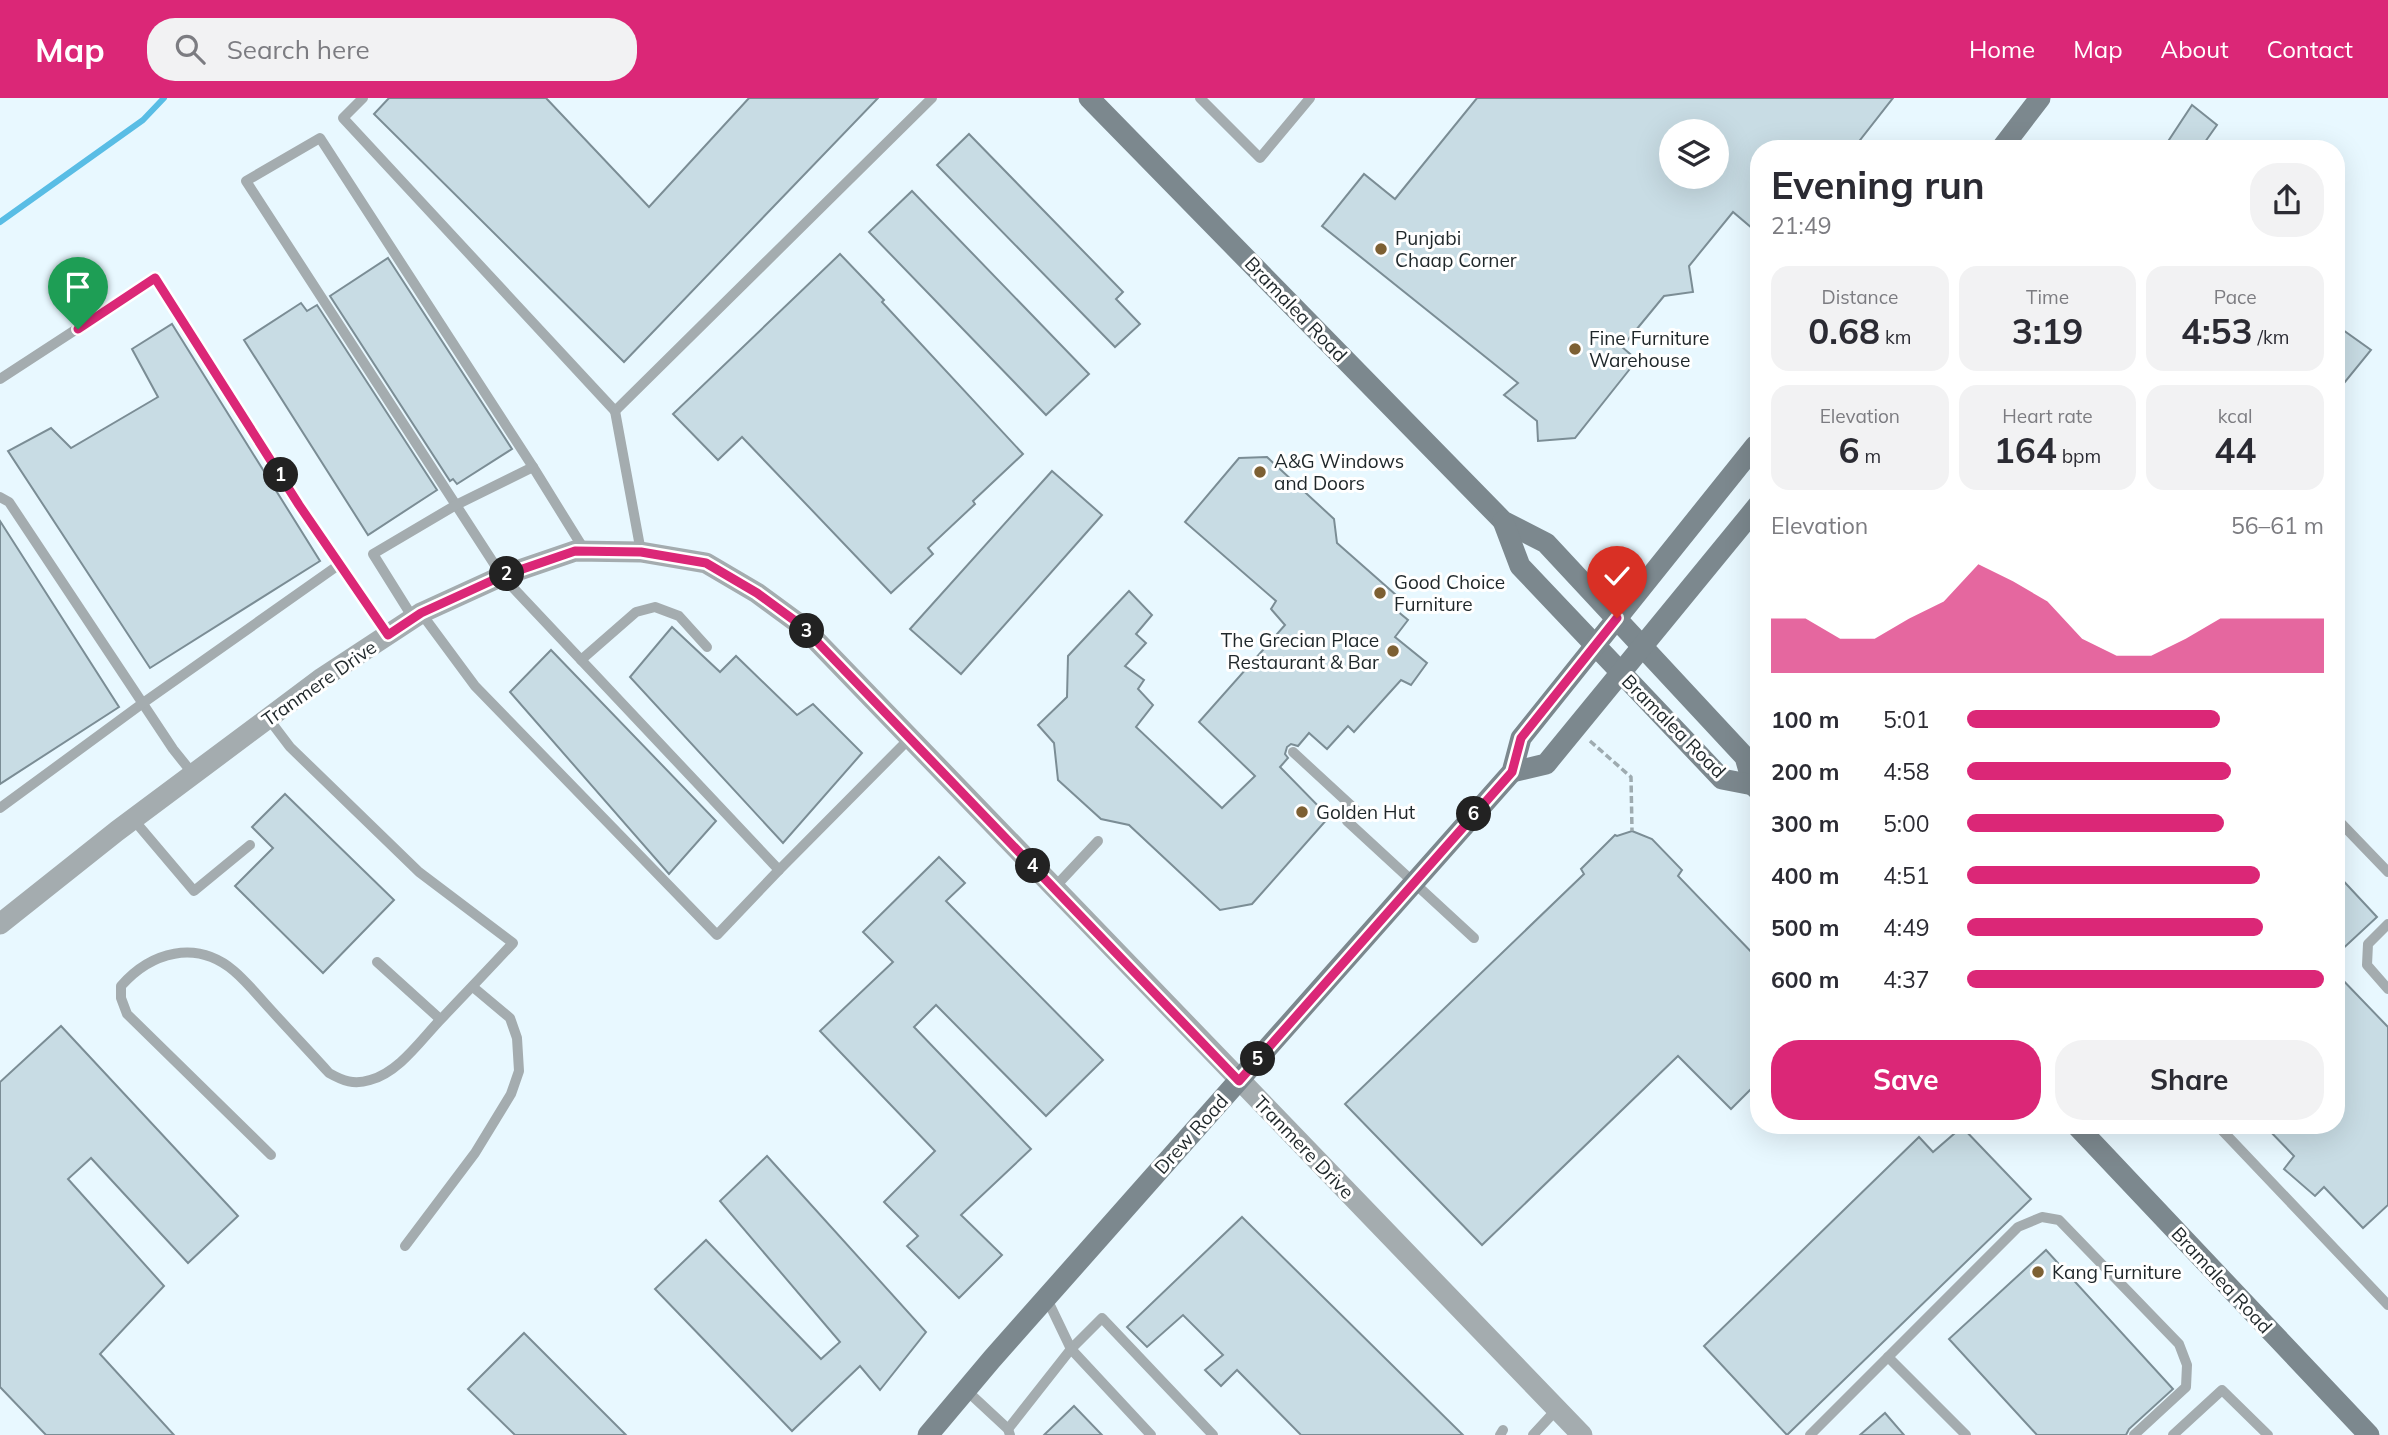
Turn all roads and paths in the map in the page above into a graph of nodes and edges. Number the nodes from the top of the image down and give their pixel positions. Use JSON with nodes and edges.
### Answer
{"nodes":[{"id":1,"x":363,"y":98,"type":"edge"},
{"id":2,"x":932,"y":98,"type":"edge"},
{"id":3,"x":1089,"y":98,"type":"edge"},
{"id":4,"x":1200,"y":98,"type":"edge"},
{"id":5,"x":1310,"y":98,"type":"edge"},
{"id":6,"x":2040,"y":98,"type":"edge"},
{"id":7,"x":2008,"y":140,"type":"edge"},
{"id":8,"x":0,"y":379,"type":"edge"},
{"id":9,"x":615,"y":411,"type":"junction"},
{"id":10,"x":1750,"y":452,"type":"edge"},
{"id":11,"x":533,"y":467,"type":"junction"},
{"id":12,"x":0,"y":497,"type":"edge"},
{"id":13,"x":456,"y":505,"type":"junction"},
{"id":14,"x":1750,"y":515,"type":"edge"},
{"id":15,"x":1503,"y":520,"type":"junction"},
{"id":16,"x":585,"y":551,"type":"junction"},
{"id":17,"x":641,"y":552,"type":"junction"},
{"id":18,"x":340,"y":564,"type":"junction"},
{"id":19,"x":502,"y":576,"type":"junction"},
{"id":20,"x":417,"y":616,"type":"junction"},
{"id":21,"x":1617,"y":618,"type":"junction"},
{"id":22,"x":388,"y":635,"type":"junction"},
{"id":23,"x":1596,"y":646,"type":"junction"},
{"id":24,"x":1643,"y":646,"type":"junction"},
{"id":25,"x":707,"y":647,"type":"dead end"},
{"id":26,"x":581,"y":660,"type":"junction"},
{"id":27,"x":1622,"y":673,"type":"junction"},
{"id":28,"x":143,"y":703,"type":"junction"},
{"id":29,"x":268,"y":718,"type":"junction"},
{"id":30,"x":1574,"y":732,"type":"junction"},
{"id":31,"x":910,"y":738,"type":"junction"},
{"id":32,"x":1293,"y":752,"type":"dead end"},
{"id":33,"x":1750,"y":771,"type":"edge"},
{"id":34,"x":1512,"y":772,"type":"junction"},
{"id":35,"x":192,"y":774,"type":"junction"},
{"id":36,"x":1750,"y":786,"type":"edge"},
{"id":37,"x":0,"y":808,"type":"edge"},
{"id":38,"x":1357,"y":811,"type":"dead end"},
{"id":39,"x":133,"y":819,"type":"junction"},
{"id":40,"x":1347,"y":821,"type":"dead end"},
{"id":41,"x":2345,"y":827,"type":"edge"},
{"id":42,"x":1632,"y":831,"type":"dead end"},
{"id":43,"x":1098,"y":841,"type":"dead end"},
{"id":44,"x":250,"y":845,"type":"dead end"},
{"id":45,"x":779,"y":870,"type":"junction"},
{"id":46,"x":2388,"y":872,"type":"edge"},
{"id":47,"x":1415,"y":882,"type":"junction"},
{"id":48,"x":1054,"y":888,"type":"junction"},
{"id":49,"x":2,"y":917,"type":"edge"},
{"id":50,"x":2388,"y":924,"type":"edge"},
{"id":51,"x":1474,"y":938,"type":"dead end"},
{"id":52,"x":377,"y":962,"type":"dead end"},
{"id":53,"x":473,"y":987,"type":"junction"},
{"id":54,"x":2388,"y":989,"type":"edge"},
{"id":55,"x":440,"y":1019,"type":"junction"},
{"id":56,"x":1239,"y":1081,"type":"junction"},
{"id":57,"x":2085,"y":1134,"type":"edge"},
{"id":58,"x":2226,"y":1134,"type":"edge"},
{"id":59,"x":271,"y":1155,"type":"dead end"},
{"id":60,"x":405,"y":1246,"type":"dead end"},
{"id":61,"x":1047,"y":1299,"type":"junction"},
{"id":62,"x":2388,"y":1304,"type":"edge"},
{"id":63,"x":1071,"y":1349,"type":"junction"},
{"id":64,"x":1888,"y":1357,"type":"junction"},
{"id":65,"x":966,"y":1390,"type":"junction"},
{"id":66,"x":1557,"y":1409,"type":"junction"},
{"id":67,"x":1009,"y":1432,"type":"edge"},
{"id":68,"x":932,"y":1434,"type":"edge"},
{"id":69,"x":1151,"y":1435,"type":"edge"},
{"id":70,"x":1213,"y":1435,"type":"edge"},
{"id":71,"x":1533,"y":1435,"type":"edge"},
{"id":72,"x":1582,"y":1435,"type":"edge"},
{"id":73,"x":1810,"y":1435,"type":"edge"},
{"id":74,"x":1966,"y":1435,"type":"edge"},
{"id":75,"x":2134,"y":1435,"type":"edge"},
{"id":76,"x":2173,"y":1435,"type":"edge"},
{"id":77,"x":2268,"y":1435,"type":"edge"},
{"id":78,"x":2369,"y":1435,"type":"edge"}],
"edges":[{"from":1,"to":9,"type":"lane"},
{"from":2,"to":9,"type":"lane"},
{"from":3,"to":15,"type":"main road","name":"Bramalea Road"},
{"from":4,"to":5,"type":"lane"},
{"from":6,"to":7,"type":"main road"},
{"from":8,"to":18,"type":"lane"},
{"from":9,"to":17,"type":"lane"},
{"from":10,"to":21,"type":"main road","name":"Drew Road"},
{"from":11,"to":13,"type":"lane"},
{"from":11,"to":13,"type":"lane"},
{"from":11,"to":16,"type":"lane"},
{"from":12,"to":28,"type":"lane"},
{"from":13,"to":19,"type":"lane"},
{"from":13,"to":20,"type":"lane"},
{"from":14,"to":24,"type":"main road"},
{"from":15,"to":21,"type":"main road","name":"Bramalea Road"},
{"from":15,"to":23,"type":"main road","name":"Bramalea Road"},
{"from":16,"to":17,"type":"street","name":"Tranmere Drive"},
{"from":16,"to":19,"type":"street","name":"Tranmere Drive"},
{"from":17,"to":31,"type":"street","name":"Tranmere Drive"},
{"from":18,"to":22,"type":"lane"},
{"from":18,"to":28,"type":"lane"},
{"from":19,"to":20,"type":"street","name":"Tranmere Drive"},
{"from":19,"to":26,"type":"lane"},
{"from":20,"to":22,"type":"street","name":"Tranmere Drive"},
{"from":20,"to":45,"type":"lane"},
{"from":21,"to":23,"type":"main road","name":"Drew Road"},
{"from":21,"to":24,"type":"main road","name":"Bramalea Road"},
{"from":22,"to":29,"type":"street","name":"Tranmere Drive"},
{"from":23,"to":27,"type":"main road","name":"Bramalea Road"},
{"from":23,"to":34,"type":"main road","name":"Drew Road"},
{"from":24,"to":27,"type":"main road"},
{"from":24,"to":33,"type":"main road","name":"Bramalea Road"},
{"from":25,"to":26,"type":"lane"},
{"from":26,"to":45,"type":"lane"},
{"from":27,"to":30,"type":"main road"},
{"from":27,"to":36,"type":"main road","name":"Bramalea Road"},
{"from":28,"to":35,"type":"lane"},
{"from":28,"to":37,"type":"lane"},
{"from":29,"to":35,"type":"street","name":"Tranmere Drive"},
{"from":29,"to":53,"type":"lane"},
{"from":30,"to":34,"type":"main road"},
{"from":30,"to":42,"type":"path"},
{"from":31,"to":45,"type":"lane"},
{"from":31,"to":48,"type":"street","name":"Tranmere Drive"},
{"from":32,"to":38,"type":"lane"},
{"from":34,"to":47,"type":"main road","name":"Drew Road"},
{"from":35,"to":39,"type":"street","name":"Tranmere Drive"},
{"from":39,"to":44,"type":"lane"},
{"from":39,"to":49,"type":"street","name":"Tranmere Drive"},
{"from":40,"to":47,"type":"lane"},
{"from":41,"to":46,"type":"lane"},
{"from":43,"to":48,"type":"lane"},
{"from":47,"to":51,"type":"lane"},
{"from":47,"to":56,"type":"main road","name":"Drew Road"},
{"from":48,"to":56,"type":"street","name":"Tranmere Drive"},
{"from":50,"to":54,"type":"lane"},
{"from":52,"to":55,"type":"lane"},
{"from":53,"to":55,"type":"lane"},
{"from":53,"to":60,"type":"lane"},
{"from":55,"to":59,"type":"lane"},
{"from":56,"to":61,"type":"main road","name":"Drew Road"},
{"from":56,"to":66,"type":"street","name":"Tranmere Drive"},
{"from":57,"to":78,"type":"main road","name":"Bramalea Road"},
{"from":58,"to":62,"type":"lane"},
{"from":61,"to":63,"type":"lane"},
{"from":61,"to":65,"type":"main road","name":"Drew Road"},
{"from":63,"to":67,"type":"lane"},
{"from":63,"to":69,"type":"lane"},
{"from":63,"to":70,"type":"lane"},
{"from":64,"to":73,"type":"lane"},
{"from":64,"to":74,"type":"lane"},
{"from":64,"to":75,"type":"lane"},
{"from":65,"to":67,"type":"lane"},
{"from":65,"to":68,"type":"main road","name":"Drew Road"},
{"from":66,"to":71,"type":"lane"},
{"from":66,"to":72,"type":"street","name":"Tranmere Drive"},
{"from":76,"to":77,"type":"lane"}]}
